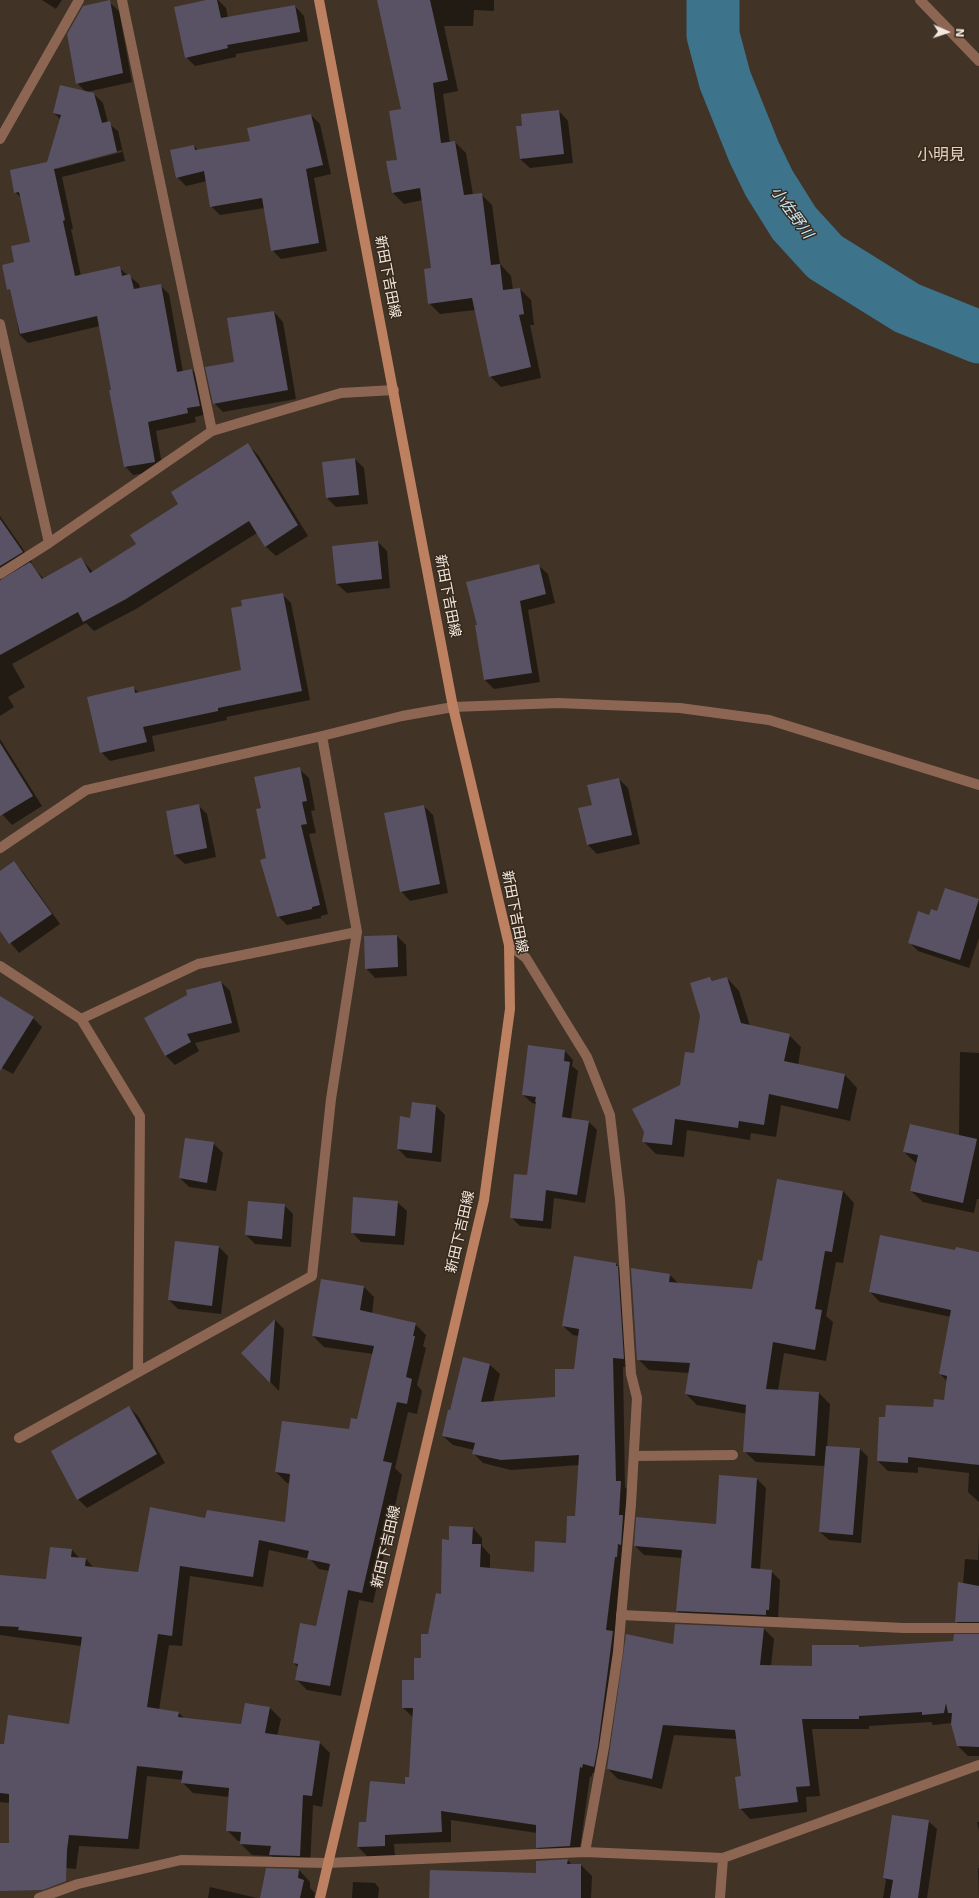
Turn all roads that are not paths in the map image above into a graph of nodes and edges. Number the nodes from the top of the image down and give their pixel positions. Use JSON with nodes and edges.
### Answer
{"nodes":[{"id":1,"x":79,"y":0,"type":"edge"},
{"id":2,"x":122,"y":0,"type":"edge"},
{"id":3,"x":319,"y":0,"type":"edge"},
{"id":4,"x":920,"y":0,"type":"edge"},
{"id":5,"x":979,"y":62,"type":"edge"},
{"id":6,"x":0,"y":139,"type":"edge"},
{"id":7,"x":0,"y":324,"type":"edge"},
{"id":8,"x":394,"y":390,"type":"junction"},
{"id":9,"x":212,"y":431,"type":"junction"},
{"id":10,"x":49,"y":543,"type":"junction"},
{"id":11,"x":0,"y":574,"type":"edge"},
{"id":12,"x":453,"y":707,"type":"junction"},
{"id":13,"x":322,"y":736,"type":"junction"},
{"id":14,"x":979,"y":784,"type":"edge"},
{"id":15,"x":0,"y":848,"type":"edge"},
{"id":16,"x":357,"y":932,"type":"junction"},
{"id":17,"x":509,"y":945,"type":"junction"},
{"id":18,"x":0,"y":966,"type":"edge"},
{"id":19,"x":81,"y":1019,"type":"junction"},
{"id":20,"x":138,"y":1370,"type":"junction"},
{"id":21,"x":19,"y":1438,"type":"dead end"},
{"id":22,"x":733,"y":1455,"type":"dead end"},
{"id":23,"x":634,"y":1456,"type":"junction"},
{"id":24,"x":621,"y":1615,"type":"junction"},
{"id":25,"x":979,"y":1628,"type":"edge"},
{"id":26,"x":979,"y":1765,"type":"edge"},
{"id":27,"x":585,"y":1852,"type":"junction"},
{"id":28,"x":723,"y":1858,"type":"junction"},
{"id":29,"x":327,"y":1863,"type":"junction"},
{"id":30,"x":39,"y":1898,"type":"edge"},
{"id":31,"x":320,"y":1898,"type":"edge"},
{"id":32,"x":720,"y":1898,"type":"edge"}],
"edges":[{"from":1,"to":6,"type":"street"},
{"from":2,"to":9,"type":"street"},
{"from":3,"to":8,"type":"main road","name":"新田下吉田線"},
{"from":4,"to":5,"type":"street"},
{"from":7,"to":10,"type":"street"},
{"from":8,"to":9,"type":"street"},
{"from":8,"to":12,"type":"main road","name":"新田下吉田線"},
{"from":9,"to":10,"type":"street"},
{"from":10,"to":11,"type":"street"},
{"from":12,"to":13,"type":"street"},
{"from":12,"to":14,"type":"street"},
{"from":12,"to":17,"type":"main road","name":"新田下吉田線"},
{"from":13,"to":15,"type":"street"},
{"from":13,"to":16,"type":"street"},
{"from":16,"to":19,"type":"street"},
{"from":16,"to":20,"type":"street"},
{"from":17,"to":23,"type":"street"},
{"from":17,"to":29,"type":"main road","name":"新田下吉田線"},
{"from":18,"to":19,"type":"street"},
{"from":19,"to":20,"type":"street"},
{"from":20,"to":21,"type":"street"},
{"from":22,"to":23,"type":"street"},
{"from":23,"to":24,"type":"street"},
{"from":24,"to":25,"type":"street"},
{"from":24,"to":27,"type":"street"},
{"from":26,"to":28,"type":"street"},
{"from":27,"to":28,"type":"street"},
{"from":27,"to":29,"type":"street"},
{"from":28,"to":32,"type":"street"},
{"from":29,"to":30,"type":"street"},
{"from":29,"to":31,"type":"main road","name":"新田下吉田線"}]}
